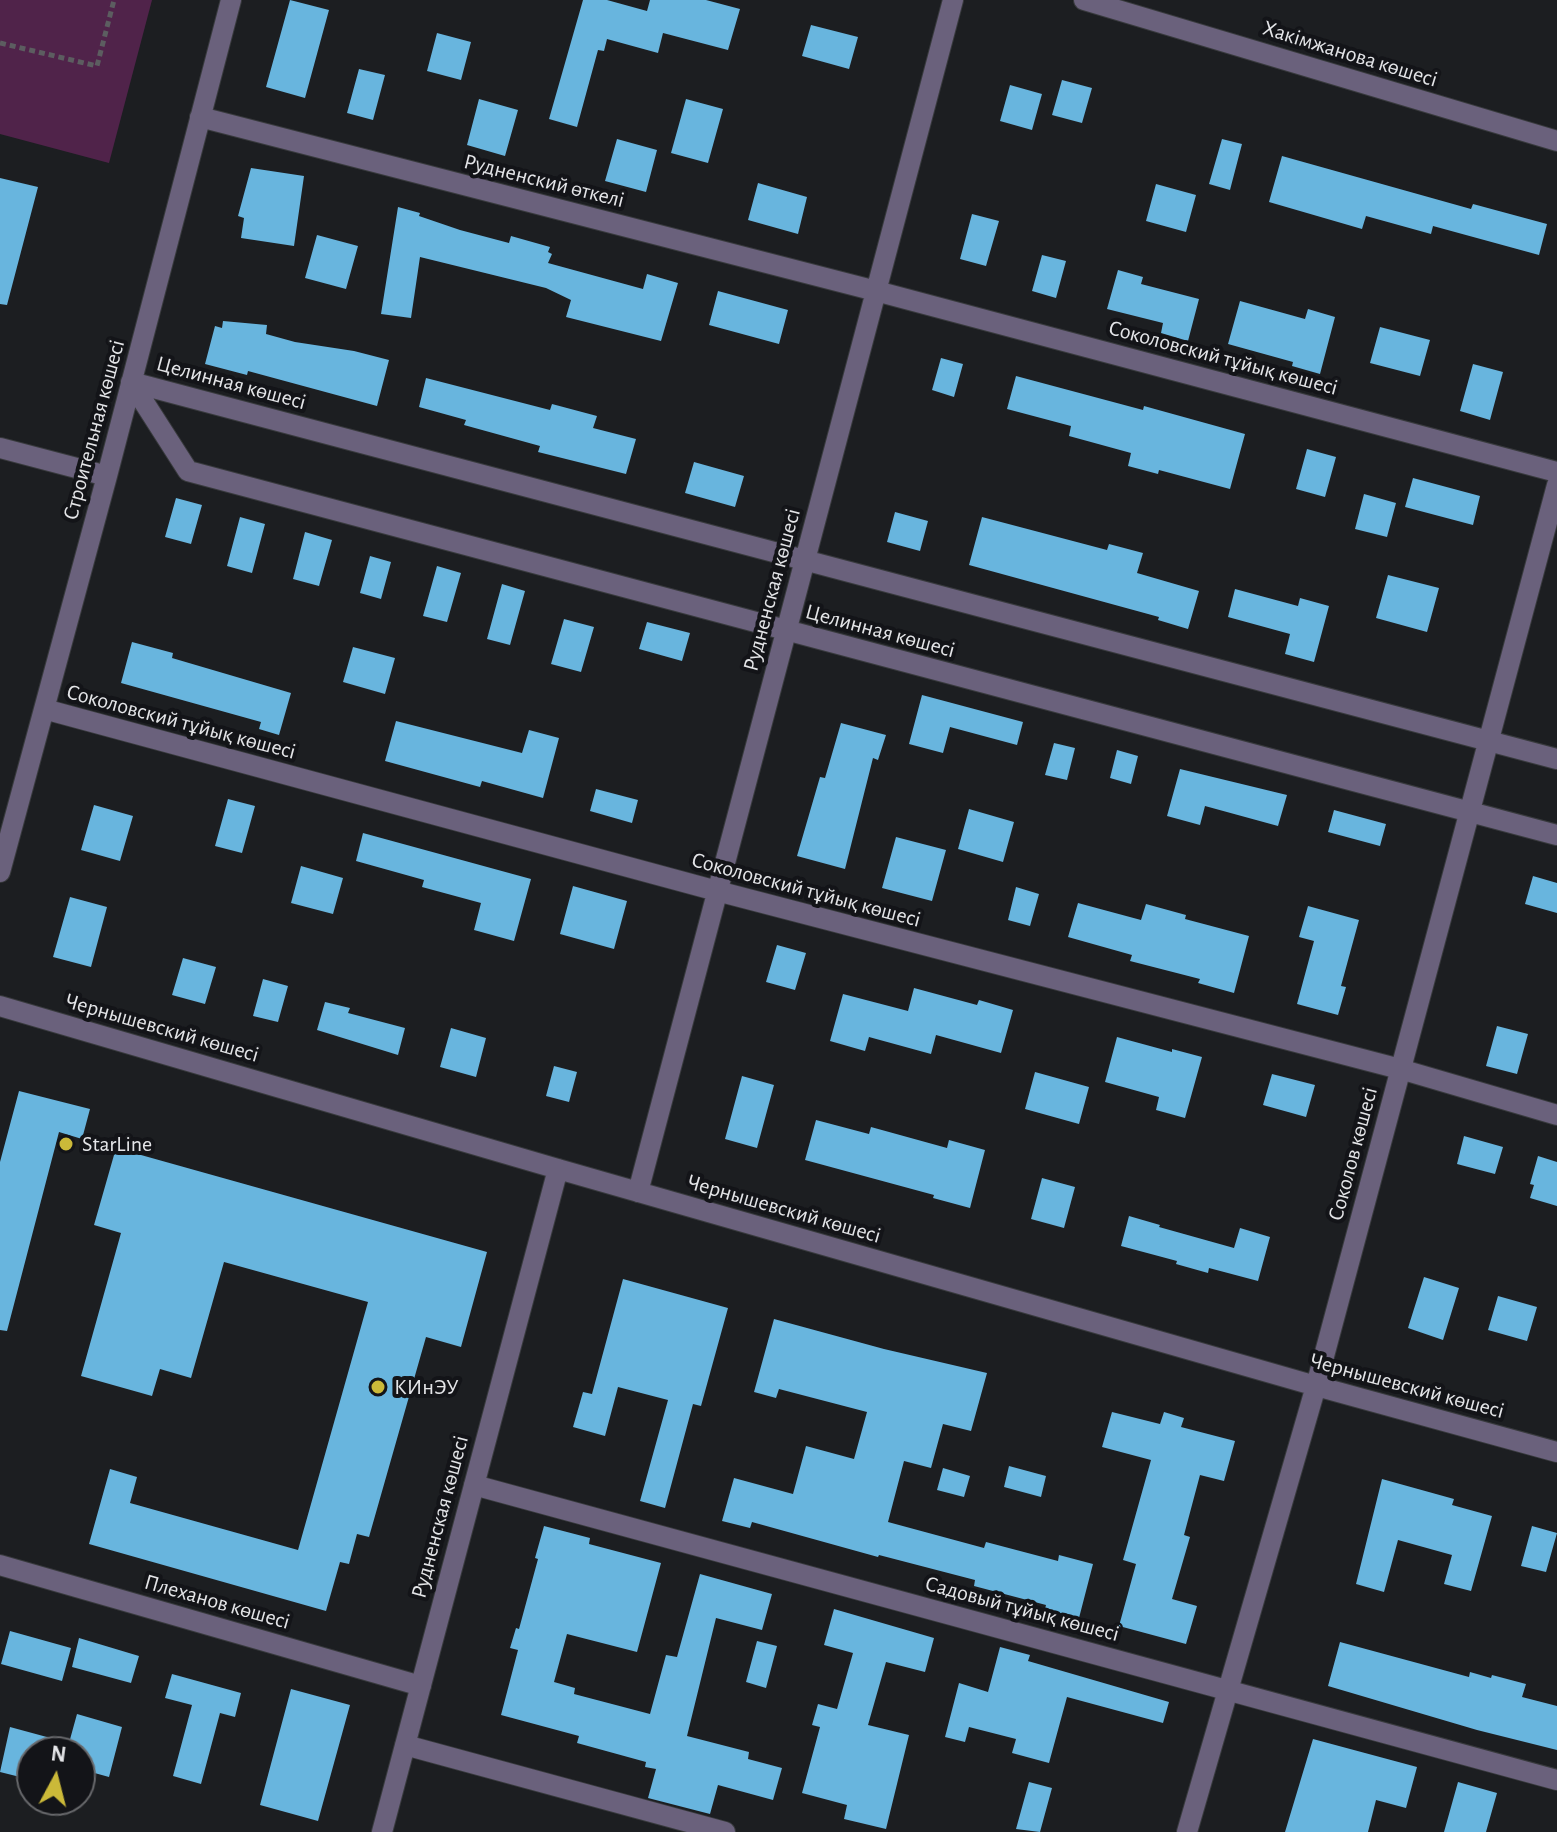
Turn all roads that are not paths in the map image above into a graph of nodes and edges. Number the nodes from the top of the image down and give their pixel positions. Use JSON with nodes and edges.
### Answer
{"nodes":[{"id":1,"x":231,"y":0,"type":"edge"},
{"id":2,"x":953,"y":0,"type":"edge"},
{"id":3,"x":1084,"y":0,"type":"edge"},
{"id":4,"x":200,"y":117,"type":"junction"},
{"id":5,"x":1557,"y":141,"type":"edge"},
{"id":6,"x":876,"y":291,"type":"junction"},
{"id":7,"x":131,"y":382,"type":"junction"},
{"id":8,"x":0,"y":448,"type":"edge"},
{"id":9,"x":1557,"y":472,"type":"edge"},
{"id":10,"x":107,"y":476,"type":"junction"},
{"id":11,"x":1557,"y":485,"type":"edge"},
{"id":12,"x":805,"y":560,"type":"junction"},
{"id":13,"x":786,"y":630,"type":"junction"},
{"id":14,"x":44,"y":709,"type":"junction"},
{"id":15,"x":1488,"y":741,"type":"junction"},
{"id":16,"x":1557,"y":759,"type":"edge"},
{"id":17,"x":1469,"y":812,"type":"junction"},
{"id":18,"x":1557,"y":835,"type":"edge"},
{"id":19,"x":0,"y":872,"type":"edge"},
{"id":20,"x":717,"y":891,"type":"junction"},
{"id":21,"x":0,"y":1006,"type":"edge"},
{"id":22,"x":1400,"y":1069,"type":"junction"},
{"id":23,"x":1557,"y":1115,"type":"edge"},
{"id":24,"x":558,"y":1169,"type":"junction"},
{"id":25,"x":638,"y":1192,"type":"junction"},
{"id":26,"x":1316,"y":1386,"type":"junction"},
{"id":27,"x":1557,"y":1452,"type":"edge"},
{"id":28,"x":474,"y":1485,"type":"junction"},
{"id":29,"x":0,"y":1565,"type":"edge"},
{"id":30,"x":421,"y":1686,"type":"junction"},
{"id":31,"x":1228,"y":1690,"type":"junction"},
{"id":32,"x":405,"y":1745,"type":"junction"},
{"id":33,"x":1557,"y":1780,"type":"edge"},
{"id":34,"x":382,"y":1832,"type":"edge"},
{"id":35,"x":725,"y":1832,"type":"edge"},
{"id":36,"x":1187,"y":1832,"type":"edge"}],
"edges":[{"from":1,"to":4,"type":"street","name":"Строительная көшесі"},
{"from":2,"to":6,"type":"street","name":"Рудненская көшесі"},
{"from":3,"to":5,"type":"street","name":"Хакімжанова көшесі"},
{"from":4,"to":6,"type":"street","name":"Рудненский өткелі"},
{"from":4,"to":7,"type":"street","name":"Строительная көшесі"},
{"from":6,"to":9,"type":"street","name":"Соколовский тұйық көшесі"},
{"from":6,"to":12,"type":"street","name":"Рудненская көшесі"},
{"from":7,"to":10,"type":"street","name":"Строительная көшесі"},
{"from":7,"to":12,"type":"street","name":"Целинная көшесі"},
{"from":7,"to":13,"type":"street","name":"Целинная көшесі"},
{"from":8,"to":10,"type":"street"},
{"from":10,"to":14,"type":"street","name":"Строительная көшесі"},
{"from":11,"to":15,"type":"street","name":"Соколов көшесі"},
{"from":12,"to":13,"type":"street","name":"Рудненская көшесі"},
{"from":12,"to":15,"type":"street","name":"Целинная көшесі"},
{"from":13,"to":17,"type":"street","name":"Целинная көшесі"},
{"from":13,"to":20,"type":"street","name":"Рудненская көшесі"},
{"from":14,"to":19,"type":"street","name":"Строительная көшесі"},
{"from":14,"to":20,"type":"street","name":"Соколовский тұйық көшесі"},
{"from":15,"to":16,"type":"street","name":"Целинная көшесі"},
{"from":15,"to":17,"type":"street","name":"Соколов көшесі"},
{"from":17,"to":18,"type":"street","name":"Целинная көшесі"},
{"from":17,"to":22,"type":"street","name":"Соколов көшесі"},
{"from":20,"to":22,"type":"street","name":"Соколовский тұйық көшесі"},
{"from":20,"to":25,"type":"street","name":"Рудненская көшесі"},
{"from":21,"to":24,"type":"street","name":"Чернышевский көшесі"},
{"from":22,"to":23,"type":"street","name":"Соколовский тұйық көшесі"},
{"from":22,"to":26,"type":"street","name":"Соколов көшесі"},
{"from":24,"to":25,"type":"street","name":"Чернышевский көшесі"},
{"from":24,"to":28,"type":"street","name":"Рудненская көшесі"},
{"from":25,"to":26,"type":"street","name":"Чернышевский көшесі"},
{"from":26,"to":27,"type":"street","name":"Чернышевский көшесі"},
{"from":26,"to":31,"type":"street","name":"Соколов көшесі"},
{"from":28,"to":30,"type":"street","name":"Рудненская көшесі"},
{"from":28,"to":31,"type":"street","name":"Садовый тұйық көшесі"},
{"from":29,"to":30,"type":"street","name":"Плеханов көшесі"},
{"from":30,"to":32,"type":"street","name":"Рудненская көшесі"},
{"from":31,"to":33,"type":"street","name":"Садовый тұйық көшесі"},
{"from":31,"to":36,"type":"street","name":"Соколов көшесі"},
{"from":32,"to":34,"type":"street","name":"Рудненская көшесі"},
{"from":32,"to":35,"type":"street"}]}
